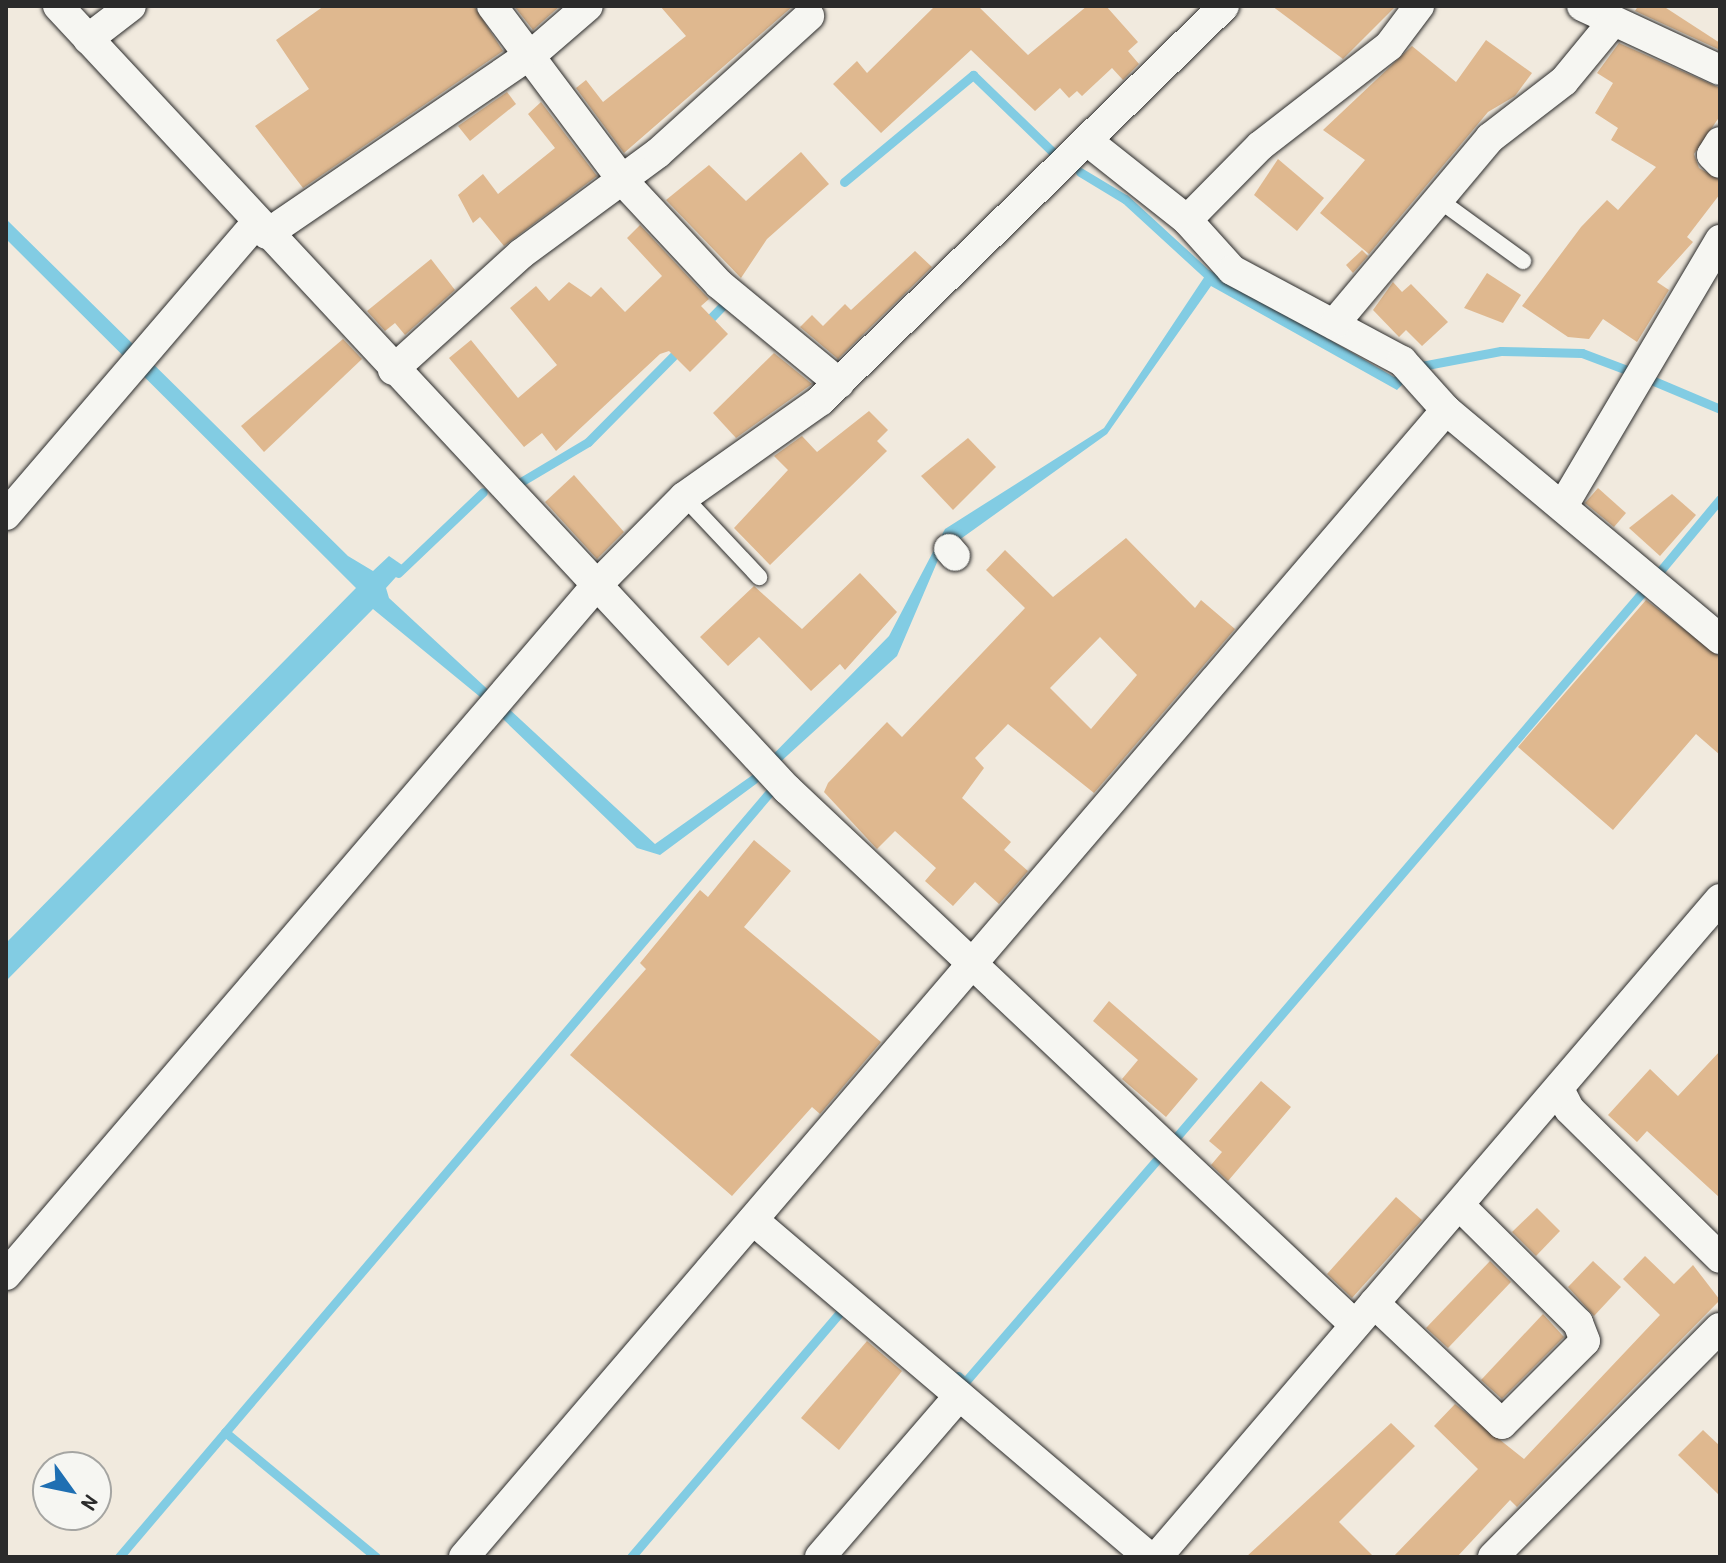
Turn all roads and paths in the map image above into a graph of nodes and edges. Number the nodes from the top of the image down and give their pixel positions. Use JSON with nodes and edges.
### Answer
{"nodes":[{"id":1,"x":58,"y":6,"type":"edge"},
{"id":2,"x":131,"y":6,"type":"edge"},
{"id":3,"x":492,"y":6,"type":"edge"},
{"id":4,"x":588,"y":6,"type":"edge"},
{"id":5,"x":1224,"y":6,"type":"edge"},
{"id":6,"x":1419,"y":6,"type":"edge"},
{"id":7,"x":1582,"y":6,"type":"edge"},
{"id":8,"x":809,"y":16,"type":"dead end"},
{"id":9,"x":1611,"y":24,"type":"junction"},
{"id":10,"x":88,"y":39,"type":"junction"},
{"id":11,"x":527,"y":54,"type":"junction"},
{"id":12,"x":1720,"y":70,"type":"edge"},
{"id":13,"x":1720,"y":142,"type":"edge"},
{"id":14,"x":1090,"y":143,"type":"junction"},
{"id":15,"x":1720,"y":163,"type":"edge"},
{"id":16,"x":623,"y":181,"type":"junction"},
{"id":17,"x":1439,"y":200,"type":"junction"},
{"id":18,"x":1187,"y":220,"type":"junction"},
{"id":19,"x":262,"y":228,"type":"junction"},
{"id":20,"x":1720,"y":240,"type":"edge"},
{"id":21,"x":1523,"y":261,"type":"dead end"},
{"id":22,"x":1334,"y":324,"type":"junction"},
{"id":23,"x":393,"y":370,"type":"junction"},
{"id":24,"x":839,"y":383,"type":"junction"},
{"id":25,"x":1446,"y":410,"type":"junction"},
{"id":26,"x":684,"y":497,"type":"junction"},
{"id":27,"x":1564,"y":504,"type":"junction"},
{"id":28,"x":6,"y":515,"type":"edge"},
{"id":29,"x":759,"y":577,"type":"dead end"},
{"id":30,"x":595,"y":587,"type":"junction"},
{"id":31,"x":1720,"y":639,"type":"edge"},
{"id":32,"x":1720,"y":899,"type":"edge"},
{"id":33,"x":971,"y":964,"type":"junction"},
{"id":34,"x":1559,"y":1089,"type":"junction"},
{"id":35,"x":1460,"y":1206,"type":"junction"},
{"id":36,"x":753,"y":1220,"type":"junction"},
{"id":37,"x":1720,"y":1258,"type":"edge"},
{"id":38,"x":6,"y":1275,"type":"edge"},
{"id":39,"x":1364,"y":1314,"type":"junction"},
{"id":40,"x":1720,"y":1328,"type":"edge"},
{"id":41,"x":959,"y":1396,"type":"junction"},
{"id":42,"x":464,"y":1557,"type":"edge"},
{"id":43,"x":820,"y":1557,"type":"edge"},
{"id":44,"x":1149,"y":1557,"type":"edge"},
{"id":45,"x":1157,"y":1557,"type":"edge"},
{"id":46,"x":1493,"y":1557,"type":"edge"}],
"edges":[{"from":1,"to":10,"type":"street"},
{"from":2,"to":10,"type":"street"},
{"from":3,"to":11,"type":"street"},
{"from":4,"to":11,"type":"street"},
{"from":5,"to":14,"type":"street"},
{"from":6,"to":18,"type":"street"},
{"from":7,"to":9,"type":"street"},
{"from":8,"to":16,"type":"street"},
{"from":9,"to":12,"type":"street"},
{"from":9,"to":17,"type":"street"},
{"from":10,"to":19,"type":"street"},
{"from":11,"to":16,"type":"street"},
{"from":11,"to":19,"type":"street"},
{"from":13,"to":15,"type":"street"},
{"from":14,"to":18,"type":"street"},
{"from":14,"to":24,"type":"street"},
{"from":16,"to":23,"type":"street"},
{"from":16,"to":24,"type":"street"},
{"from":17,"to":21,"type":"lane"},
{"from":17,"to":22,"type":"street"},
{"from":18,"to":22,"type":"street"},
{"from":19,"to":23,"type":"street"},
{"from":19,"to":28,"type":"street"},
{"from":20,"to":27,"type":"street"},
{"from":22,"to":25,"type":"street"},
{"from":23,"to":30,"type":"street"},
{"from":24,"to":26,"type":"street"},
{"from":25,"to":27,"type":"street"},
{"from":25,"to":33,"type":"street"},
{"from":26,"to":29,"type":"lane"},
{"from":26,"to":30,"type":"street"},
{"from":27,"to":31,"type":"street"},
{"from":30,"to":33,"type":"street"},
{"from":30,"to":38,"type":"street"},
{"from":32,"to":34,"type":"street"},
{"from":33,"to":36,"type":"street"},
{"from":33,"to":39,"type":"street"},
{"from":34,"to":35,"type":"street"},
{"from":34,"to":37,"type":"street"},
{"from":35,"to":39,"type":"street"},
{"from":35,"to":39,"type":"street"},
{"from":36,"to":41,"type":"street"},
{"from":36,"to":42,"type":"street"},
{"from":39,"to":45,"type":"street"},
{"from":40,"to":46,"type":"street"},
{"from":41,"to":43,"type":"street"},
{"from":41,"to":44,"type":"street"}]}
